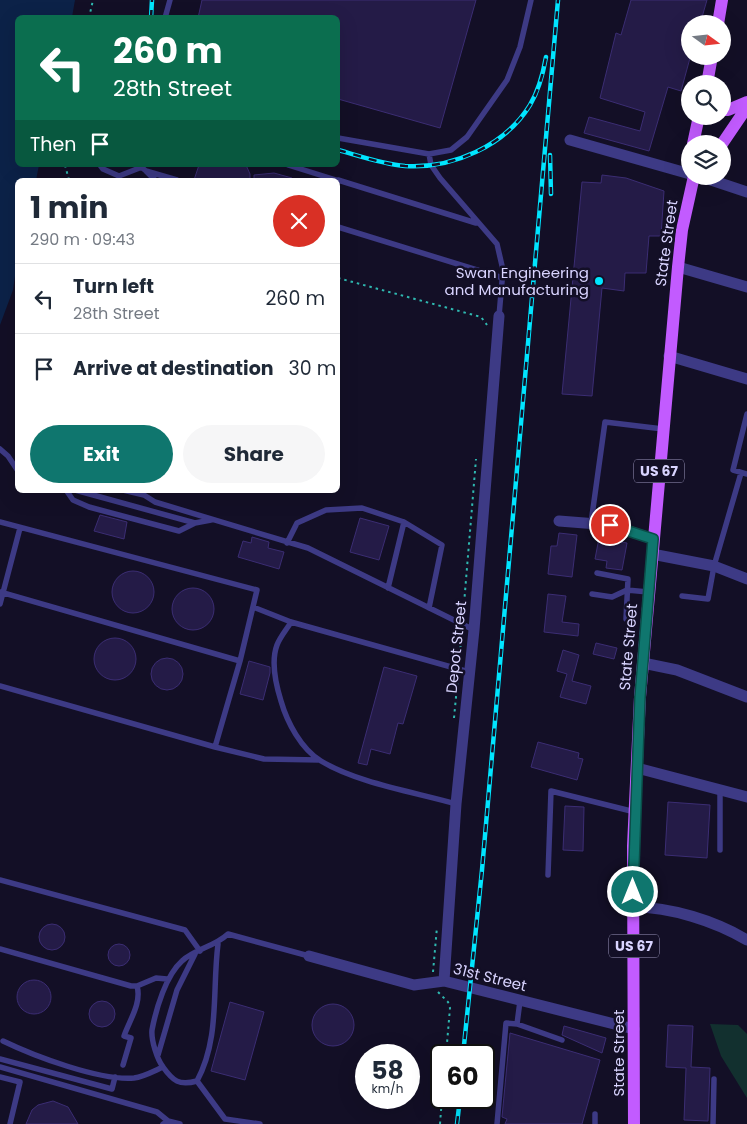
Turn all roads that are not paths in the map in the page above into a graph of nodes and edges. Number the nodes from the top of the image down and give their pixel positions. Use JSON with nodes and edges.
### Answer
{"nodes":[{"id":1,"x":170,"y":0,"type":"edge"},
{"id":2,"x":532,"y":0,"type":"edge"},
{"id":3,"x":722,"y":0,"type":"edge"},
{"id":4,"x":166,"y":15,"type":"edge"},
{"id":5,"x":720,"y":15,"type":"edge"},
{"id":6,"x":747,"y":102,"type":"edge"},
{"id":7,"x":747,"y":107,"type":"edge"},
{"id":8,"x":731,"y":109,"type":"edge"},
{"id":9,"x":728,"y":135,"type":"edge"},
{"id":10,"x":340,"y":138,"type":"edge"},
{"id":11,"x":570,"y":140,"type":"dead end"},
{"id":12,"x":429,"y":154,"type":"junction"},
{"id":13,"x":102,"y":167,"type":"edge"},
{"id":14,"x":295,"y":167,"type":"edge"},
{"id":15,"x":142,"y":168,"type":"edge"},
{"id":16,"x":681,"y":171,"type":"edge"},
{"id":17,"x":153,"y":178,"type":"edge"},
{"id":18,"x":171,"y":178,"type":"edge"},
{"id":19,"x":330,"y":178,"type":"edge"},
{"id":20,"x":340,"y":181,"type":"edge"},
{"id":21,"x":692,"y":185,"type":"edge"},
{"id":22,"x":726,"y":185,"type":"edge"},
{"id":23,"x":747,"y":192,"type":"edge"},
{"id":24,"x":478,"y":224,"type":"junction"},
{"id":25,"x":340,"y":228,"type":"edge"},
{"id":26,"x":678,"y":267,"type":"junction"},
{"id":27,"x":503,"y":278,"type":"junction"},
{"id":28,"x":747,"y":287,"type":"edge"},
{"id":29,"x":499,"y":316,"type":"joint"},
{"id":30,"x":669,"y":356,"type":"junction"},
{"id":31,"x":747,"y":379,"type":"edge"},
{"id":32,"x":747,"y":414,"type":"edge"},
{"id":33,"x":663,"y":429,"type":"junction"},
{"id":34,"x":0,"y":449,"type":"edge"},
{"id":35,"x":15,"y":466,"type":"edge"},
{"id":36,"x":744,"y":474,"type":"edge"},
{"id":37,"x":68,"y":493,"type":"edge"},
{"id":38,"x":86,"y":493,"type":"edge"},
{"id":39,"x":143,"y":493,"type":"edge"},
{"id":40,"x":212,"y":520,"type":"junction"},
{"id":41,"x":0,"y":522,"type":"edge"},
{"id":42,"x":404,"y":522,"type":"junction"},
{"id":43,"x":559,"y":522,"type":"dead end"},
{"id":44,"x":195,"y":523,"type":"junction"},
{"id":45,"x":591,"y":523,"type":"junction"},
{"id":46,"x":20,"y":528,"type":"junction"},
{"id":47,"x":653,"y":539,"type":"junction"},
{"id":48,"x":287,"y":543,"type":"junction"},
{"id":49,"x":652,"y":554,"type":"junction"},
{"id":50,"x":714,"y":566,"type":"junction"},
{"id":51,"x":597,"y":573,"type":"dead end"},
{"id":52,"x":747,"y":579,"type":"edge"},
{"id":53,"x":388,"y":588,"type":"junction"},
{"id":54,"x":627,"y":590,"type":"junction"},
{"id":55,"x":2,"y":592,"type":"edge"},
{"id":56,"x":648,"y":592,"type":"junction"},
{"id":57,"x":592,"y":594,"type":"dead end"},
{"id":58,"x":682,"y":596,"type":"dead end"},
{"id":59,"x":0,"y":604,"type":"edge"},
{"id":60,"x":253,"y":607,"type":"junction"},
{"id":61,"x":429,"y":608,"type":"junction"},
{"id":62,"x":626,"y":619,"type":"dead end"},
{"id":63,"x":291,"y":622,"type":"junction"},
{"id":64,"x":474,"y":630,"type":"junction"},
{"id":65,"x":240,"y":661,"type":"junction"},
{"id":66,"x":642,"y":663,"type":"junction"},
{"id":67,"x":469,"y":672,"type":"junction"},
{"id":68,"x":0,"y":686,"type":"edge"},
{"id":69,"x":747,"y":697,"type":"edge"},
{"id":70,"x":215,"y":747,"type":"junction"},
{"id":71,"x":319,"y":760,"type":"junction"},
{"id":72,"x":637,"y":768,"type":"junction"},
{"id":73,"x":720,"y":789,"type":"junction"},
{"id":74,"x":747,"y":797,"type":"edge"},
{"id":75,"x":456,"y":804,"type":"junction"},
{"id":76,"x":635,"y":812,"type":"junction"},
{"id":77,"x":720,"y":850,"type":"dead end"},
{"id":78,"x":548,"y":875,"type":"dead end"},
{"id":79,"x":0,"y":880,"type":"edge"},
{"id":80,"x":633,"y":907,"type":"junction"},
{"id":81,"x":747,"y":940,"type":"edge"},
{"id":82,"x":218,"y":944,"type":"junction"},
{"id":83,"x":0,"y":949,"type":"edge"},
{"id":84,"x":198,"y":952,"type":"junction"},
{"id":85,"x":309,"y":956,"type":"joint"},
{"id":86,"x":167,"y":979,"type":"junction"},
{"id":87,"x":444,"y":981,"type":"junction"},
{"id":88,"x":138,"y":986,"type":"junction"},
{"id":89,"x":520,"y":1001,"type":"junction"},
{"id":90,"x":516,"y":1024,"type":"junction"},
{"id":91,"x":634,"y":1028,"type":"junction"},
{"id":92,"x":562,"y":1040,"type":"dead end"},
{"id":93,"x":3,"y":1041,"type":"dead end"},
{"id":94,"x":158,"y":1056,"type":"junction"},
{"id":95,"x":0,"y":1059,"type":"edge"},
{"id":96,"x":123,"y":1065,"type":"dead end"},
{"id":97,"x":0,"y":1068,"type":"edge"},
{"id":98,"x":163,"y":1068,"type":"junction"},
{"id":99,"x":0,"y":1076,"type":"edge"},
{"id":100,"x":114,"y":1078,"type":"junction"},
{"id":101,"x":714,"y":1079,"type":"dead end"},
{"id":102,"x":197,"y":1081,"type":"junction"},
{"id":103,"x":595,"y":1114,"type":"dead end"},
{"id":104,"x":165,"y":1122,"type":"edge"},
{"id":105,"x":10,"y":1124,"type":"edge"},
{"id":106,"x":180,"y":1124,"type":"edge"},
{"id":107,"x":260,"y":1124,"type":"edge"},
{"id":108,"x":497,"y":1124,"type":"edge"},
{"id":109,"x":595,"y":1124,"type":"edge"},
{"id":110,"x":634,"y":1124,"type":"edge"},
{"id":111,"x":713,"y":1124,"type":"edge"}],
"edges":[{"from":1,"to":4,"type":"lane"},
{"from":2,"to":12,"type":"lane"},
{"from":3,"to":5,"type":"main road"},
{"from":6,"to":8,"type":"main road"},
{"from":7,"to":9,"type":"main road"},
{"from":10,"to":12,"type":"lane"},
{"from":11,"to":16,"type":"street"},
{"from":12,"to":24,"type":"lane"},
{"from":13,"to":15,"type":"lane"},
{"from":14,"to":19,"type":"lane"},
{"from":15,"to":17,"type":"lane"},
{"from":15,"to":18,"type":"lane"},
{"from":20,"to":24,"type":"lane"},
{"from":21,"to":26,"type":"main road","name":"State Street","number":"US 67"},
{"from":22,"to":23,"type":"street"},
{"from":24,"to":27,"type":"lane"},
{"from":25,"to":27,"type":"lane"},
{"from":26,"to":28,"type":"street"},
{"from":26,"to":30,"type":"main road","name":"State Street","number":"US 67"},
{"from":27,"to":29,"type":"lane"},
{"from":29,"to":64,"type":"street","name":"Depot Street"},
{"from":30,"to":31,"type":"street"},
{"from":30,"to":33,"type":"main road","name":"State Street","number":"US 67"},
{"from":32,"to":36,"type":"lane"},
{"from":33,"to":45,"type":"lane"},
{"from":33,"to":47,"type":"main road","name":"State Street","number":"US 67"},
{"from":34,"to":35,"type":"lane"},
{"from":36,"to":50,"type":"lane"},
{"from":37,"to":44,"type":"lane"},
{"from":38,"to":44,"type":"lane"},
{"from":39,"to":40,"type":"lane"},
{"from":40,"to":44,"type":"lane"},
{"from":40,"to":48,"type":"lane"},
{"from":41,"to":46,"type":"lane"},
{"from":42,"to":48,"type":"lane"},
{"from":42,"to":53,"type":"lane"},
{"from":42,"to":61,"type":"lane"},
{"from":43,"to":45,"type":"street"},
{"from":45,"to":47,"type":"street"},
{"from":46,"to":55,"type":"lane"},
{"from":46,"to":60,"type":"lane"},
{"from":47,"to":49,"type":"main road","name":"State Street","number":"US 67"},
{"from":48,"to":53,"type":"lane"},
{"from":49,"to":50,"type":"street"},
{"from":49,"to":56,"type":"main road","name":"State Street","number":"US 67"},
{"from":50,"to":52,"type":"street"},
{"from":50,"to":58,"type":"lane"},
{"from":51,"to":54,"type":"lane"},
{"from":53,"to":61,"type":"lane"},
{"from":54,"to":56,"type":"lane"},
{"from":54,"to":57,"type":"lane"},
{"from":54,"to":62,"type":"lane"},
{"from":55,"to":59,"type":"lane"},
{"from":55,"to":65,"type":"lane"},
{"from":56,"to":66,"type":"main road","name":"State Street","number":"US 67"},
{"from":60,"to":63,"type":"lane"},
{"from":60,"to":65,"type":"lane"},
{"from":61,"to":64,"type":"lane"},
{"from":63,"to":67,"type":"lane"},
{"from":63,"to":71,"type":"lane"},
{"from":64,"to":67,"type":"street","name":"Depot Street"},
{"from":65,"to":70,"type":"lane"},
{"from":66,"to":69,"type":"street"},
{"from":66,"to":72,"type":"main road","name":"State Street","number":"US 67"},
{"from":67,"to":75,"type":"street","name":"Depot Street"},
{"from":68,"to":70,"type":"lane"},
{"from":70,"to":71,"type":"lane"},
{"from":71,"to":75,"type":"lane"},
{"from":72,"to":73,"type":"street"},
{"from":72,"to":76,"type":"main road","name":"State Street","number":"US 67"},
{"from":73,"to":74,"type":"street"},
{"from":73,"to":77,"type":"lane"},
{"from":75,"to":87,"type":"street","name":"Depot Street"},
{"from":76,"to":78,"type":"lane"},
{"from":76,"to":80,"type":"main road","name":"State Street","number":"US 67"},
{"from":79,"to":84,"type":"lane"},
{"from":80,"to":81,"type":"street"},
{"from":80,"to":91,"type":"main road","name":"State Street","number":"US 67"},
{"from":82,"to":84,"type":"lane"},
{"from":82,"to":85,"type":"lane"},
{"from":82,"to":102,"type":"lane"},
{"from":83,"to":88,"type":"lane"},
{"from":84,"to":86,"type":"lane"},
{"from":84,"to":94,"type":"lane"},
{"from":85,"to":87,"type":"street","name":"31st Street"},
{"from":86,"to":88,"type":"lane"},
{"from":86,"to":94,"type":"lane"},
{"from":87,"to":89,"type":"street","name":"31st Street"},
{"from":88,"to":96,"type":"lane"},
{"from":89,"to":90,"type":"lane"},
{"from":89,"to":91,"type":"street","name":"31st Street"},
{"from":90,"to":92,"type":"lane"},
{"from":90,"to":108,"type":"lane"},
{"from":91,"to":110,"type":"main road","name":"State Street","number":"US 67"},
{"from":93,"to":100,"type":"lane"},
{"from":94,"to":98,"type":"lane"},
{"from":95,"to":100,"type":"lane"},
{"from":97,"to":104,"type":"lane"},
{"from":98,"to":100,"type":"lane"},
{"from":98,"to":102,"type":"lane"},
{"from":99,"to":105,"type":"lane"},
{"from":101,"to":111,"type":"lane"},
{"from":102,"to":107,"type":"lane"},
{"from":103,"to":109,"type":"lane"},
{"from":104,"to":106,"type":"lane"}]}
